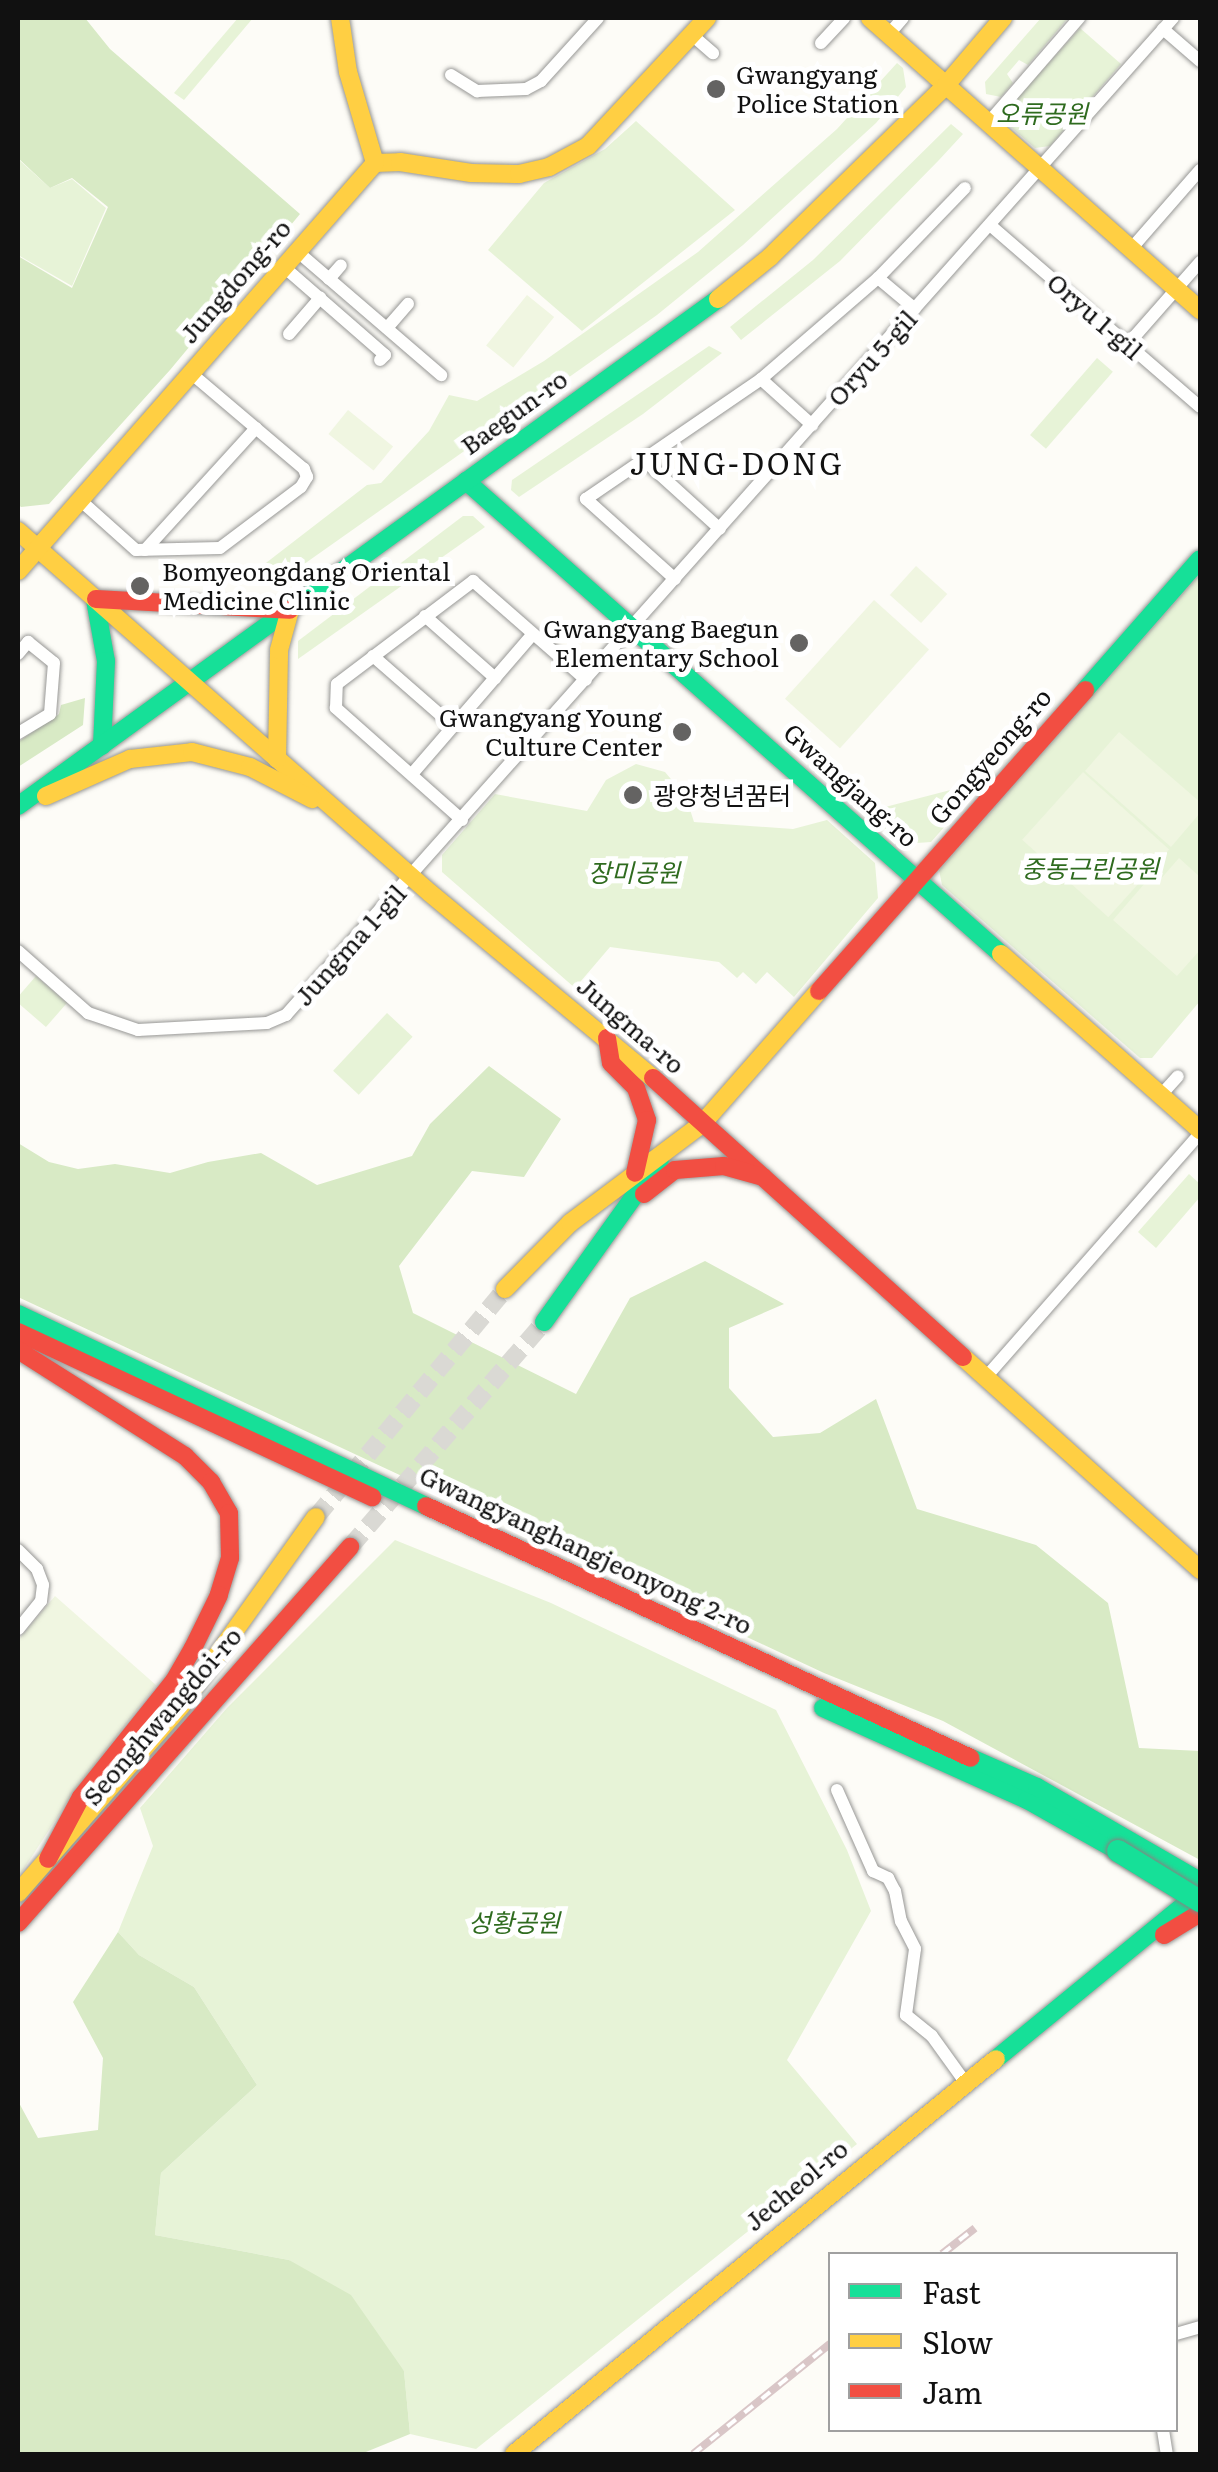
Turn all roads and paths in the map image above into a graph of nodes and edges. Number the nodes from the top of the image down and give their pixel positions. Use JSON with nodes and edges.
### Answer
{"nodes":[{"id":1,"x":340,"y":18,"type":"edge"},
{"id":2,"x":598,"y":18,"type":"edge"},
{"id":3,"x":844,"y":18,"type":"edge"},
{"id":4,"x":870,"y":18,"type":"edge"},
{"id":5,"x":1004,"y":18,"type":"edge"},
{"id":6,"x":1080,"y":18,"type":"edge"},
{"id":7,"x":1168,"y":23,"type":"edge"},
{"id":8,"x":699,"y":26,"type":"edge"},
{"id":9,"x":896,"y":26,"type":"edge"},
{"id":10,"x":822,"y":43,"type":"dead end"},
{"id":11,"x":712,"y":52,"type":"dead end"},
{"id":12,"x":1200,"y":60,"type":"edge"},
{"id":13,"x":451,"y":76,"type":"dead end"},
{"id":14,"x":946,"y":85,"type":"junction"},
{"id":15,"x":989,"y":122,"type":"junction"},
{"id":16,"x":375,"y":163,"type":"junction"},
{"id":17,"x":1040,"y":168,"type":"junction"},
{"id":18,"x":1200,"y":170,"type":"edge"},
{"id":19,"x":965,"y":188,"type":"dead end"},
{"id":20,"x":990,"y":224,"type":"junction"},
{"id":21,"x":1131,"y":249,"type":"junction"},
{"id":22,"x":291,"y":260,"type":"junction"},
{"id":23,"x":1200,"y":262,"type":"edge"},
{"id":24,"x":341,"y":265,"type":"dead end"},
{"id":25,"x":878,"y":278,"type":"junction"},
{"id":26,"x":329,"y":279,"type":"junction"},
{"id":27,"x":1177,"y":289,"type":"junction"},
{"id":28,"x":320,"y":298,"type":"junction"},
{"id":29,"x":408,"y":304,"type":"dead end"},
{"id":30,"x":915,"y":309,"type":"junction"},
{"id":31,"x":1200,"y":310,"type":"edge"},
{"id":32,"x":387,"y":328,"type":"junction"},
{"id":33,"x":289,"y":334,"type":"dead end"},
{"id":34,"x":1128,"y":344,"type":"junction"},
{"id":35,"x":380,"y":360,"type":"dead end"},
{"id":36,"x":192,"y":373,"type":"junction"},
{"id":37,"x":441,"y":374,"type":"dead end"},
{"id":38,"x":761,"y":379,"type":"junction"},
{"id":39,"x":1200,"y":407,"type":"edge"},
{"id":40,"x":812,"y":425,"type":"junction"},
{"id":41,"x":256,"y":428,"type":"junction"},
{"id":42,"x":645,"y":461,"type":"junction"},
{"id":43,"x":466,"y":481,"type":"junction"},
{"id":44,"x":80,"y":500,"type":"junction"},
{"id":45,"x":720,"y":529,"type":"junction"},
{"id":46,"x":18,"y":531,"type":"edge"},
{"id":47,"x":38,"y":548,"type":"junction"},
{"id":48,"x":145,"y":550,"type":"junction"},
{"id":49,"x":1200,"y":559,"type":"edge"},
{"id":50,"x":18,"y":570,"type":"edge"},
{"id":51,"x":675,"y":579,"type":"junction"},
{"id":52,"x":95,"y":600,"type":"junction"},
{"id":53,"x":290,"y":610,"type":"junction"},
{"id":54,"x":425,"y":616,"type":"junction"},
{"id":55,"x":632,"y":628,"type":"junction"},
{"id":56,"x":533,"y":634,"type":"junction"},
{"id":57,"x":18,"y":654,"type":"edge"},
{"id":58,"x":373,"y":656,"type":"junction"},
{"id":59,"x":495,"y":678,"type":"junction"},
{"id":60,"x":586,"y":680,"type":"junction"},
{"id":61,"x":190,"y":683,"type":"junction"},
{"id":62,"x":453,"y":726,"type":"junction"},
{"id":63,"x":18,"y":733,"type":"edge"},
{"id":64,"x":102,"y":746,"type":"junction"},
{"id":65,"x":276,"y":759,"type":"junction"},
{"id":66,"x":412,"y":774,"type":"junction"},
{"id":67,"x":18,"y":807,"type":"edge"},
{"id":68,"x":336,"y":811,"type":"junction"},
{"id":69,"x":462,"y":820,"type":"junction"},
{"id":70,"x":412,"y":877,"type":"junction"},
{"id":71,"x":917,"y":880,"type":"junction"},
{"id":72,"x":18,"y":951,"type":"edge"},
{"id":73,"x":607,"y":1038,"type":"junction"},
{"id":74,"x":1178,"y":1076,"type":"dead end"},
{"id":75,"x":1161,"y":1095,"type":"junction"},
{"id":76,"x":702,"y":1124,"type":"junction"},
{"id":77,"x":1200,"y":1131,"type":"edge"},
{"id":78,"x":662,"y":1157,"type":"junction"},
{"id":79,"x":635,"y":1174,"type":"junction"},
{"id":80,"x":764,"y":1178,"type":"junction"},
{"id":81,"x":635,"y":1201,"type":"junction"},
{"id":82,"x":505,"y":1289,"type":"tunnel mouth"},
{"id":83,"x":18,"y":1314,"type":"edge"},
{"id":84,"x":544,"y":1322,"type":"tunnel mouth"},
{"id":85,"x":18,"y":1332,"type":"edge"},
{"id":86,"x":18,"y":1350,"type":"edge"},
{"id":87,"x":986,"y":1377,"type":"junction"},
{"id":88,"x":316,"y":1517,"type":"tunnel mouth"},
{"id":89,"x":350,"y":1547,"type":"tunnel mouth"},
{"id":90,"x":18,"y":1550,"type":"edge"},
{"id":91,"x":1200,"y":1570,"type":"edge"},
{"id":92,"x":18,"y":1630,"type":"edge"},
{"id":93,"x":837,"y":1790,"type":"dead end"},
{"id":94,"x":1124,"y":1845,"type":"junction"},
{"id":95,"x":48,"y":1858,"type":"junction"},
{"id":96,"x":1200,"y":1881,"type":"edge"},
{"id":97,"x":1200,"y":1892,"type":"edge"},
{"id":98,"x":18,"y":1893,"type":"edge"},
{"id":99,"x":1200,"y":1902,"type":"edge"},
{"id":100,"x":1200,"y":1912,"type":"edge"},
{"id":101,"x":18,"y":1923,"type":"edge"},
{"id":102,"x":1117,"y":1964,"type":"junction"},
{"id":103,"x":964,"y":2082,"type":"junction"},
{"id":104,"x":514,"y":2454,"type":"edge"}],
"edges":[{"from":1,"to":16,"type":"main road"},
{"from":2,"to":13,"type":"street"},
{"from":3,"to":10,"type":"street"},
{"from":4,"to":9,"type":"main road"},
{"from":5,"to":14,"type":"main road","name":"Baegun-ro"},
{"from":6,"to":15,"type":"street"},
{"from":7,"to":12,"type":"street"},
{"from":7,"to":17,"type":"street","name":"Oryu 5-gil"},
{"from":8,"to":11,"type":"street"},
{"from":8,"to":16,"type":"main road"},
{"from":9,"to":14,"type":"main road"},
{"from":14,"to":15,"type":"main road"},
{"from":14,"to":43,"type":"main road","name":"Baegun-ro"},
{"from":15,"to":17,"type":"main road"},
{"from":16,"to":22,"type":"main road","name":"Jungdong-ro"},
{"from":17,"to":20,"type":"street","name":"Oryu 5-gil"},
{"from":17,"to":21,"type":"main road"},
{"from":18,"to":21,"type":"street"},
{"from":19,"to":25,"type":"street"},
{"from":20,"to":30,"type":"street","name":"Oryu 5-gil"},
{"from":20,"to":34,"type":"street","name":"Oryu 1-gil"},
{"from":21,"to":27,"type":"main road"},
{"from":22,"to":26,"type":"street"},
{"from":22,"to":28,"type":"street"},
{"from":22,"to":36,"type":"main road","name":"Jungdong-ro"},
{"from":23,"to":27,"type":"street"},
{"from":24,"to":26,"type":"street"},
{"from":25,"to":30,"type":"street"},
{"from":25,"to":38,"type":"street"},
{"from":26,"to":32,"type":"street"},
{"from":27,"to":31,"type":"main road"},
{"from":27,"to":34,"type":"street"},
{"from":28,"to":33,"type":"street"},
{"from":28,"to":35,"type":"street"},
{"from":29,"to":32,"type":"street"},
{"from":30,"to":40,"type":"street","name":"Oryu 5-gil"},
{"from":32,"to":37,"type":"street"},
{"from":34,"to":39,"type":"street","name":"Oryu 1-gil"},
{"from":36,"to":41,"type":"street"},
{"from":36,"to":44,"type":"main road","name":"Jungdong-ro"},
{"from":38,"to":40,"type":"street"},
{"from":38,"to":42,"type":"street"},
{"from":40,"to":45,"type":"street","name":"Oryu 5-gil"},
{"from":41,"to":48,"type":"street"},
{"from":41,"to":48,"type":"street"},
{"from":42,"to":45,"type":"street"},
{"from":42,"to":51,"type":"street"},
{"from":43,"to":53,"type":"main road","name":"Baegun-ro"},
{"from":43,"to":55,"type":"main road","name":"Gwangjang-ro"},
{"from":44,"to":47,"type":"main road","name":"Jungdong-ro"},
{"from":44,"to":48,"type":"street"},
{"from":45,"to":51,"type":"street","name":"Oryu 5-gil"},
{"from":46,"to":47,"type":"main road","name":"Jungma-ro"},
{"from":47,"to":50,"type":"main road","name":"Jungdong-ro"},
{"from":47,"to":52,"type":"main road","name":"Jungma-ro"},
{"from":49,"to":71,"type":"main road","name":"Gongyeong-ro"},
{"from":51,"to":55,"type":"street","name":"Oryu 5-gil"},
{"from":52,"to":53,"type":"main road"},
{"from":52,"to":61,"type":"main road","name":"Jungma-ro"},
{"from":52,"to":64,"type":"main road"},
{"from":53,"to":61,"type":"main road","name":"Baegun-ro"},
{"from":53,"to":65,"type":"main road"},
{"from":54,"to":56,"type":"street"},
{"from":54,"to":58,"type":"street"},
{"from":54,"to":59,"type":"street"},
{"from":55,"to":60,"type":"street","name":"Oryu 5-gil"},
{"from":55,"to":71,"type":"main road","name":"Gwangjang-ro"},
{"from":56,"to":59,"type":"street"},
{"from":56,"to":60,"type":"street"},
{"from":57,"to":63,"type":"street"},
{"from":58,"to":62,"type":"street"},
{"from":58,"to":66,"type":"street"},
{"from":59,"to":62,"type":"street"},
{"from":60,"to":69,"type":"street","name":"Oryu 5-gil"},
{"from":61,"to":64,"type":"main road","name":"Baegun-ro"},
{"from":61,"to":65,"type":"main road","name":"Jungma-ro"},
{"from":62,"to":66,"type":"street"},
{"from":64,"to":67,"type":"main road","name":"Baegun-ro"},
{"from":65,"to":68,"type":"main road","name":"Jungma-ro"},
{"from":66,"to":69,"type":"street"},
{"from":67,"to":68,"type":"main road"},
{"from":68,"to":70,"type":"main road","name":"Jungma-ro"},
{"from":69,"to":70,"type":"street","name":"Oryu 5-gil"},
{"from":70,"to":72,"type":"street","name":"Jungma 1-gil"},
{"from":70,"to":73,"type":"main road","name":"Jungma-ro"},
{"from":71,"to":75,"type":"main road","name":"Gwangjang-ro"},
{"from":71,"to":76,"type":"main road","name":"Gongyeong-ro"},
{"from":73,"to":76,"type":"main road","name":"Jungma-ro"},
{"from":73,"to":79,"type":"main road"},
{"from":74,"to":75,"type":"street"},
{"from":75,"to":77,"type":"main road","name":"Gwangjang-ro"},
{"from":76,"to":78,"type":"main road"},
{"from":76,"to":80,"type":"main road","name":"Jungma-ro"},
{"from":77,"to":87,"type":"street"},
{"from":78,"to":79,"type":"main road"},
{"from":78,"to":81,"type":"main road"},
{"from":79,"to":82,"type":"main road"},
{"from":80,"to":81,"type":"main road"},
{"from":80,"to":87,"type":"main road","name":"Jungma-ro"},
{"from":81,"to":84,"type":"main road"},
{"from":83,"to":94,"type":"main road","name":"Gwangyanghangjeonyong 2-ro"},
{"from":85,"to":94,"type":"main road","name":"Gwangyanghangjeonyong 2-ro"},
{"from":86,"to":95,"type":"main road"},
{"from":87,"to":91,"type":"main road","name":"Jungma-ro"},
{"from":88,"to":95,"type":"main road","name":"Seonghwangdoi-ro"},
{"from":89,"to":101,"type":"main road","name":"Seonghwangdoi-ro"},
{"from":90,"to":92,"type":"street"},
{"from":93,"to":103,"type":"street"},
{"from":94,"to":96,"type":"main road"},
{"from":94,"to":99,"type":"main road","bridge":true},
{"from":95,"to":98,"type":"main road","name":"Seonghwangdoi-ro"},
{"from":97,"to":102,"type":"main road","name":"Jecheol-ro"},
{"from":100,"to":102,"type":"main road","name":"Jecheol-ro"},
{"from":102,"to":103,"type":"main road","name":"Jecheol-ro"},
{"from":103,"to":104,"type":"main road","name":"Jecheol-ro"}]}
